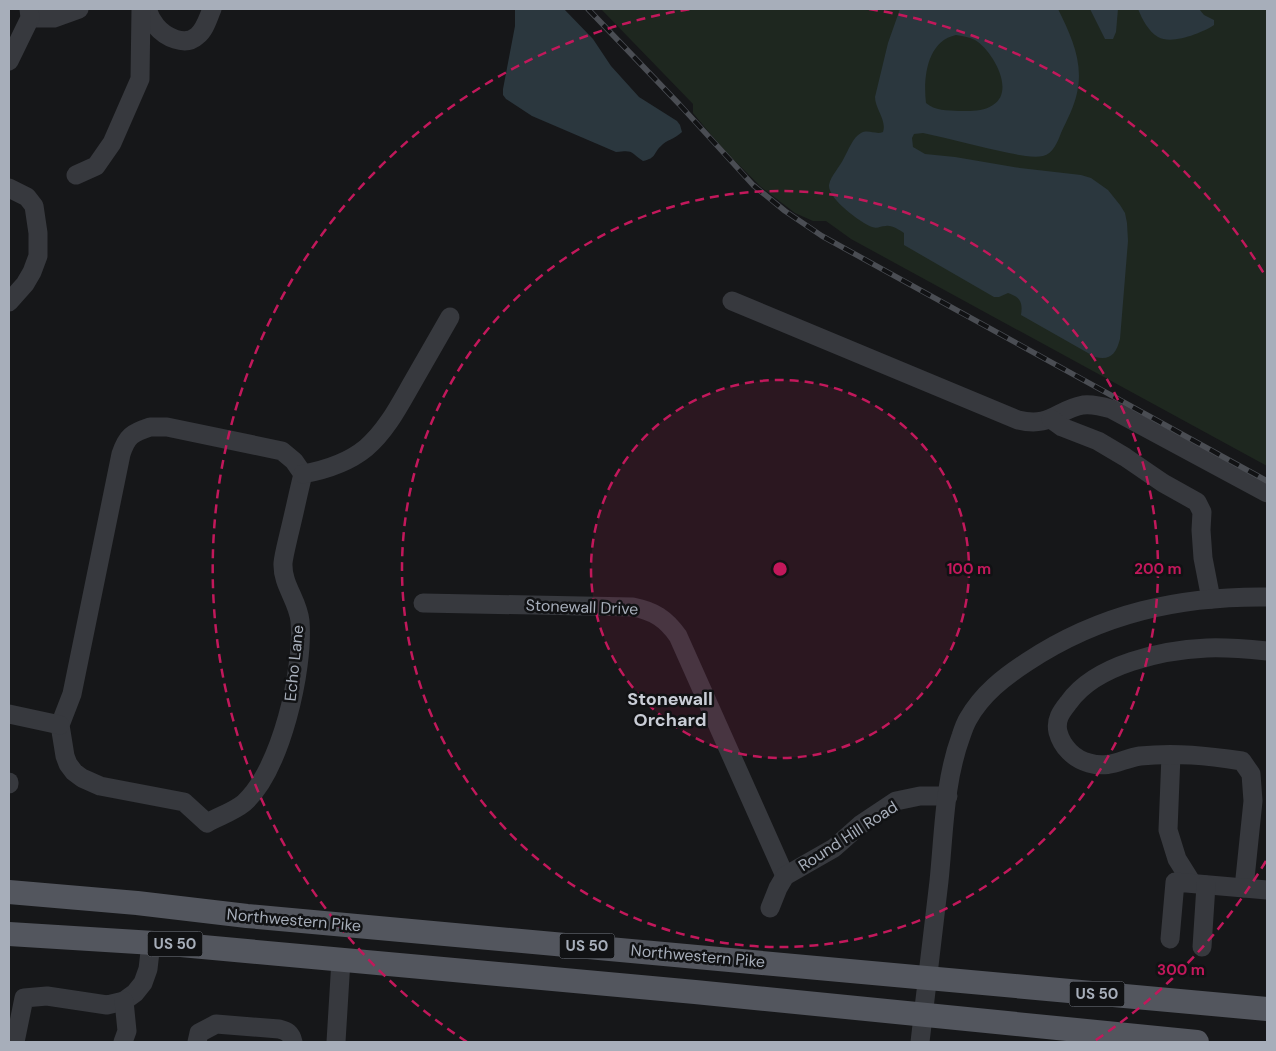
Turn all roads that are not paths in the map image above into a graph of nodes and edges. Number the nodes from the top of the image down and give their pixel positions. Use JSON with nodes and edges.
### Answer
{"nodes":[{"id":1,"x":78,"y":9,"type":"edge"},
{"id":2,"x":142,"y":9,"type":"edge"},
{"id":3,"x":147,"y":9,"type":"edge"},
{"id":4,"x":212,"y":9,"type":"edge"},
{"id":5,"x":30,"y":13,"type":"edge"},
{"id":6,"x":9,"y":61,"type":"edge"},
{"id":7,"x":76,"y":175,"type":"dead end"},
{"id":8,"x":9,"y":188,"type":"edge"},
{"id":9,"x":732,"y":301,"type":"dead end"},
{"id":10,"x":9,"y":302,"type":"edge"},
{"id":11,"x":450,"y":318,"type":"dead end"},
{"id":12,"x":1050,"y":420,"type":"junction"},
{"id":13,"x":303,"y":474,"type":"junction"},
{"id":14,"x":1267,"y":493,"type":"edge"},
{"id":15,"x":1267,"y":597,"type":"edge"},
{"id":16,"x":1212,"y":599,"type":"junction"},
{"id":17,"x":423,"y":603,"type":"dead end"},
{"id":18,"x":1267,"y":651,"type":"edge"},
{"id":19,"x":9,"y":714,"type":"edge"},
{"id":20,"x":60,"y":725,"type":"junction"},
{"id":21,"x":1171,"y":755,"type":"junction"},
{"id":22,"x":948,"y":796,"type":"junction"},
{"id":23,"x":785,"y":876,"type":"junction"},
{"id":24,"x":1199,"y":884,"type":"junction"},
{"id":25,"x":1244,"y":888,"type":"junction"},
{"id":26,"x":1267,"y":890,"type":"edge"},
{"id":27,"x":9,"y":892,"type":"edge"},
{"id":28,"x":770,"y":908,"type":"dead end"},
{"id":29,"x":384,"y":928,"type":"junction"},
{"id":30,"x":9,"y":934,"type":"edge"},
{"id":31,"x":1170,"y":939,"type":"dead end"},
{"id":32,"x":151,"y":943,"type":"junction"},
{"id":33,"x":1202,"y":947,"type":"dead end"},
{"id":34,"x":342,"y":960,"type":"junction"},
{"id":35,"x":927,"y":978,"type":"junction"},
{"id":36,"x":16,"y":998,"type":"edge"},
{"id":37,"x":124,"y":1002,"type":"junction"},
{"id":38,"x":1267,"y":1009,"type":"edge"},
{"id":39,"x":923,"y":1016,"type":"junction"},
{"id":40,"x":15,"y":1042,"type":"edge"},
{"id":41,"x":123,"y":1042,"type":"edge"},
{"id":42,"x":197,"y":1042,"type":"edge"},
{"id":43,"x":293,"y":1042,"type":"edge"},
{"id":44,"x":336,"y":1042,"type":"edge"},
{"id":45,"x":920,"y":1042,"type":"edge"},
{"id":46,"x":1197,"y":1042,"type":"edge"}],
"edges":[{"from":1,"to":5,"type":"street"},
{"from":2,"to":7,"type":"street"},
{"from":3,"to":4,"type":"street"},
{"from":5,"to":6,"type":"street"},
{"from":8,"to":10,"type":"street"},
{"from":9,"to":12,"type":"street"},
{"from":11,"to":13,"type":"street"},
{"from":12,"to":14,"type":"street"},
{"from":12,"to":16,"type":"street"},
{"from":13,"to":20,"type":"street"},
{"from":13,"to":20,"type":"street","name":"Echo Lane"},
{"from":15,"to":16,"type":"street"},
{"from":16,"to":22,"type":"street"},
{"from":17,"to":23,"type":"street","name":"Stonewall Drive"},
{"from":18,"to":21,"type":"street"},
{"from":19,"to":20,"type":"street"},
{"from":21,"to":24,"type":"street"},
{"from":21,"to":25,"type":"street"},
{"from":22,"to":23,"type":"street","name":"Round Hill Road"},
{"from":22,"to":35,"type":"street"},
{"from":23,"to":28,"type":"street","name":"Round Hill Road"},
{"from":24,"to":25,"type":"street"},
{"from":24,"to":31,"type":"street"},
{"from":24,"to":33,"type":"street"},
{"from":25,"to":26,"type":"street"},
{"from":27,"to":29,"type":"main road","name":"Northwestern Pike","number":"US 50"},
{"from":29,"to":34,"type":"main road"},
{"from":29,"to":35,"type":"main road","name":"Northwestern Pike","number":"US 50"},
{"from":30,"to":32,"type":"main road","number":"US 50"},
{"from":32,"to":34,"type":"main road","number":"US 50"},
{"from":32,"to":37,"type":"street"},
{"from":34,"to":39,"type":"main road","number":"US 50"},
{"from":34,"to":44,"type":"street"},
{"from":35,"to":38,"type":"main road","name":"Northwestern Pike","number":"US 50"},
{"from":35,"to":39,"type":"street"},
{"from":36,"to":37,"type":"street"},
{"from":36,"to":40,"type":"street"},
{"from":37,"to":41,"type":"street"},
{"from":39,"to":45,"type":"street"},
{"from":39,"to":46,"type":"main road","number":"US 50"},
{"from":42,"to":43,"type":"street"}]}
